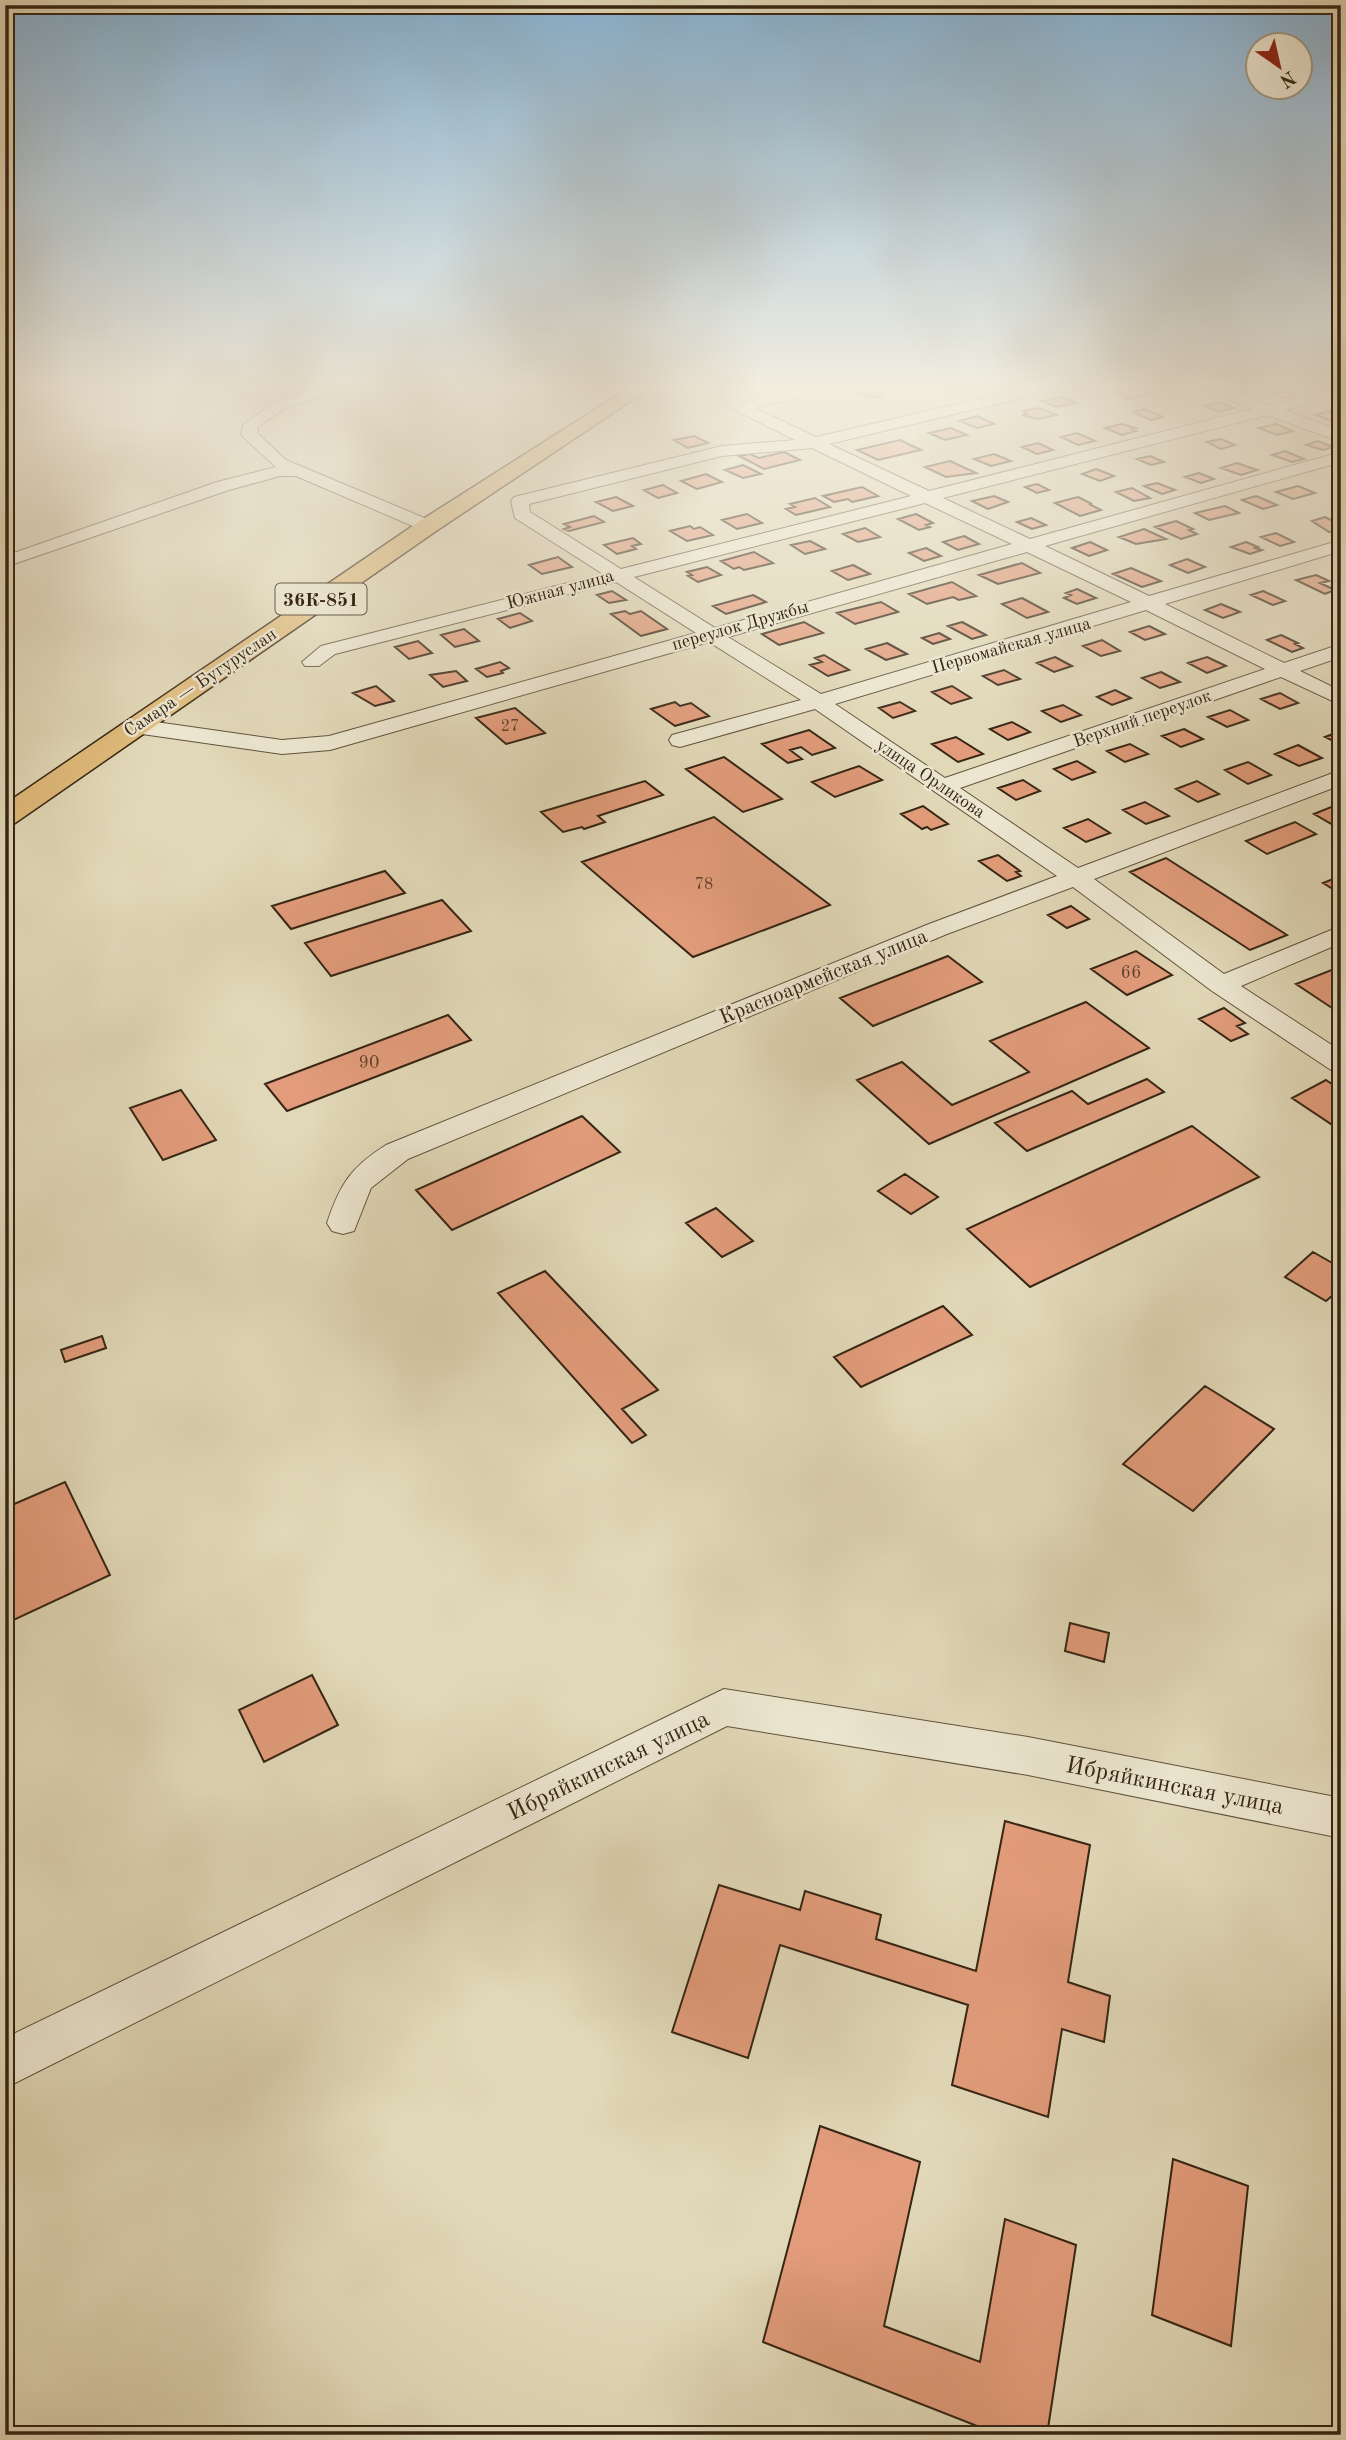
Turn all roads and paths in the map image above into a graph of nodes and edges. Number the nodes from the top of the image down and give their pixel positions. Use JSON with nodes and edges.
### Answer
{"nodes":[{"id":1,"x":177,"y":502,"type":"edge"},
{"id":2,"x":372,"y":502,"type":"edge"},
{"id":3,"x":465,"y":502,"type":"edge"},
{"id":4,"x":520,"y":502,"type":"edge"},
{"id":5,"x":904,"y":502,"type":"edge"},
{"id":6,"x":934,"y":502,"type":"edge"},
{"id":7,"x":1179,"y":502,"type":"edge"},
{"id":8,"x":428,"y":526,"type":"junction"},
{"id":9,"x":1027,"y":544,"type":"junction"},
{"id":10,"x":1341,"y":545,"type":"edge"},
{"id":11,"x":5,"y":562,"type":"edge"},
{"id":12,"x":618,"y":574,"type":"junction"},
{"id":13,"x":1150,"y":604,"type":"junction"},
{"id":14,"x":712,"y":633,"type":"junction"},
{"id":15,"x":1341,"y":650,"type":"edge"},
{"id":16,"x":312,"y":662,"type":"dead end"},
{"id":17,"x":1282,"y":670,"type":"junction"},
{"id":18,"x":1341,"y":699,"type":"edge"},
{"id":19,"x":818,"y":702,"type":"junction"},
{"id":20,"x":135,"y":726,"type":"junction"},
{"id":21,"x":680,"y":740,"type":"dead end"},
{"id":22,"x":1341,"y":777,"type":"edge"},
{"id":23,"x":943,"y":786,"type":"junction"},
{"id":24,"x":5,"y":817,"type":"edge"},
{"id":25,"x":1074,"y":876,"type":"junction"},
{"id":26,"x":1341,"y":934,"type":"edge"},
{"id":27,"x":1221,"y":985,"type":"junction"},
{"id":28,"x":1341,"y":1064,"type":"edge"},
{"id":29,"x":343,"y":1223,"type":"dead end"},
{"id":30,"x":1341,"y":1818,"type":"edge"},
{"id":31,"x":5,"y":2064,"type":"edge"}],
"edges":[{"from":1,"to":11,"type":"street"},
{"from":2,"to":8,"type":"street"},
{"from":3,"to":8,"type":"main road","name":"Самара — Бугуруслан","number":"36К-851"},
{"from":4,"to":12,"type":"street","name":"улица Орликова"},
{"from":5,"to":12,"type":"street","name":"Южная улица"},
{"from":6,"to":9,"type":"street"},
{"from":7,"to":9,"type":"street","name":"переулок Дружбы"},
{"from":8,"to":20,"type":"main road","name":"Самара — Бугуруслан","number":"36К-851"},
{"from":9,"to":13,"type":"street"},
{"from":9,"to":14,"type":"street","name":"переулок Дружбы"},
{"from":10,"to":13,"type":"street","name":"Первомайская улица"},
{"from":12,"to":14,"type":"street","name":"улица Орликова"},
{"from":12,"to":16,"type":"street","name":"Южная улица"},
{"from":13,"to":17,"type":"street"},
{"from":13,"to":19,"type":"street","name":"Первомайская улица"},
{"from":14,"to":19,"type":"street","name":"улица Орликова"},
{"from":14,"to":20,"type":"street","name":"переулок Дружбы"},
{"from":15,"to":17,"type":"street","name":"Верхний переулок"},
{"from":17,"to":18,"type":"street"},
{"from":17,"to":23,"type":"street","name":"Верхний переулок"},
{"from":19,"to":21,"type":"street","name":"Первомайская улица"},
{"from":19,"to":23,"type":"street","name":"улица Орликова"},
{"from":20,"to":24,"type":"main road","name":"Самара — Бугуруслан","number":"36К-851"},
{"from":22,"to":25,"type":"street","name":"Красноармейская улица"},
{"from":23,"to":25,"type":"street","name":"улица Орликова"},
{"from":25,"to":27,"type":"street","name":"улица Орликова"},
{"from":25,"to":29,"type":"street","name":"Красноармейская улица"},
{"from":26,"to":27,"type":"street"},
{"from":27,"to":28,"type":"street","name":"улица Орликова"},
{"from":30,"to":31,"type":"street","name":"Ибряйкинская улица"}]}
